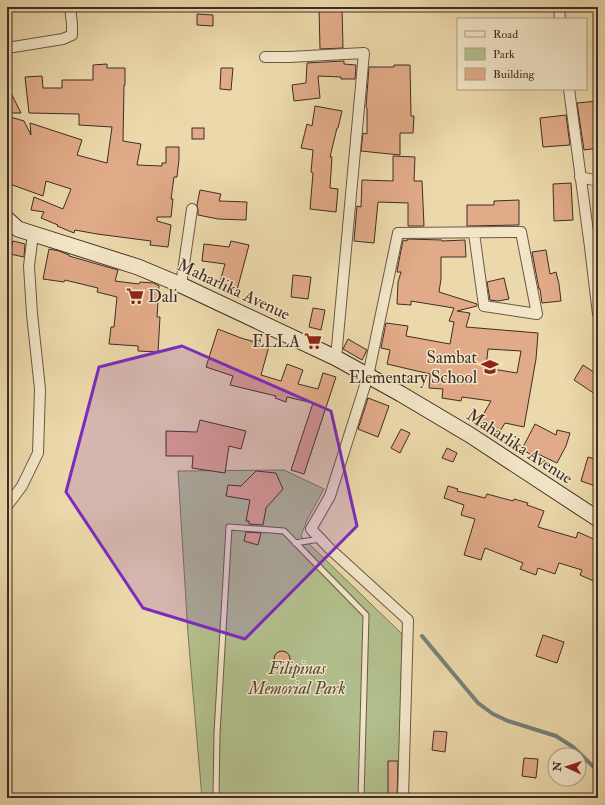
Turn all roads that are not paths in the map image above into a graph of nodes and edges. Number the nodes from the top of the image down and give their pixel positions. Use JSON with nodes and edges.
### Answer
{"nodes":[{"id":1,"x":70,"y":7,"type":"edge"},
{"id":2,"x":559,"y":7,"type":"edge"},
{"id":3,"x":560,"y":18,"type":"edge"},
{"id":4,"x":7,"y":48,"type":"edge"},
{"id":5,"x":265,"y":57,"type":"dead end"},
{"id":6,"x":569,"y":90,"type":"edge"},
{"id":7,"x":580,"y":177,"type":"junction"},
{"id":8,"x":598,"y":181,"type":"edge"},
{"id":9,"x":192,"y":209,"type":"dead end"},
{"id":10,"x":7,"y":219,"type":"edge"},
{"id":11,"x":12,"y":229,"type":"edge"},
{"id":12,"x":474,"y":232,"type":"junction"},
{"id":13,"x":33,"y":234,"type":"junction"},
{"id":14,"x":594,"y":248,"type":"edge"},
{"id":15,"x":181,"y":285,"type":"junction"},
{"id":16,"x":597,"y":303,"type":"edge"},
{"id":17,"x":598,"y":314,"type":"edge"},
{"id":18,"x":336,"y":358,"type":"junction"},
{"id":19,"x":368,"y":376,"type":"junction"},
{"id":20,"x":7,"y":506,"type":"edge"},
{"id":21,"x":598,"y":519,"type":"edge"},
{"id":22,"x":320,"y":539,"type":"junction"},
{"id":23,"x":295,"y":543,"type":"junction"},
{"id":24,"x":216,"y":797,"type":"edge"},
{"id":25,"x":235,"y":798,"type":"edge"},
{"id":26,"x":361,"y":798,"type":"edge"},
{"id":27,"x":403,"y":798,"type":"edge"}],
"edges":[{"from":1,"to":4,"type":"street"},
{"from":2,"to":3,"type":"street"},
{"from":5,"to":18,"type":"street"},
{"from":6,"to":7,"type":"street"},
{"from":7,"to":8,"type":"street"},
{"from":7,"to":14,"type":"street"},
{"from":9,"to":15,"type":"street"},
{"from":10,"to":11,"type":"main road","name":"Maharlika Avenue"},
{"from":11,"to":13,"type":"main road","name":"Maharlika Avenue"},
{"from":12,"to":12,"type":"street"},
{"from":12,"to":19,"type":"street"},
{"from":13,"to":15,"type":"main road","name":"Maharlika Avenue"},
{"from":13,"to":20,"type":"street"},
{"from":14,"to":16,"type":"street"},
{"from":15,"to":18,"type":"main road","name":"Maharlika Avenue"},
{"from":16,"to":17,"type":"street"},
{"from":18,"to":19,"type":"main road","name":"Maharlika Avenue"},
{"from":19,"to":21,"type":"main road","name":"Maharlika Avenue"},
{"from":19,"to":22,"type":"street"},
{"from":22,"to":23,"type":"lane"},
{"from":22,"to":27,"type":"street"},
{"from":23,"to":24,"type":"lane"},
{"from":23,"to":26,"type":"lane"},
{"from":24,"to":25,"type":"lane"}]}
